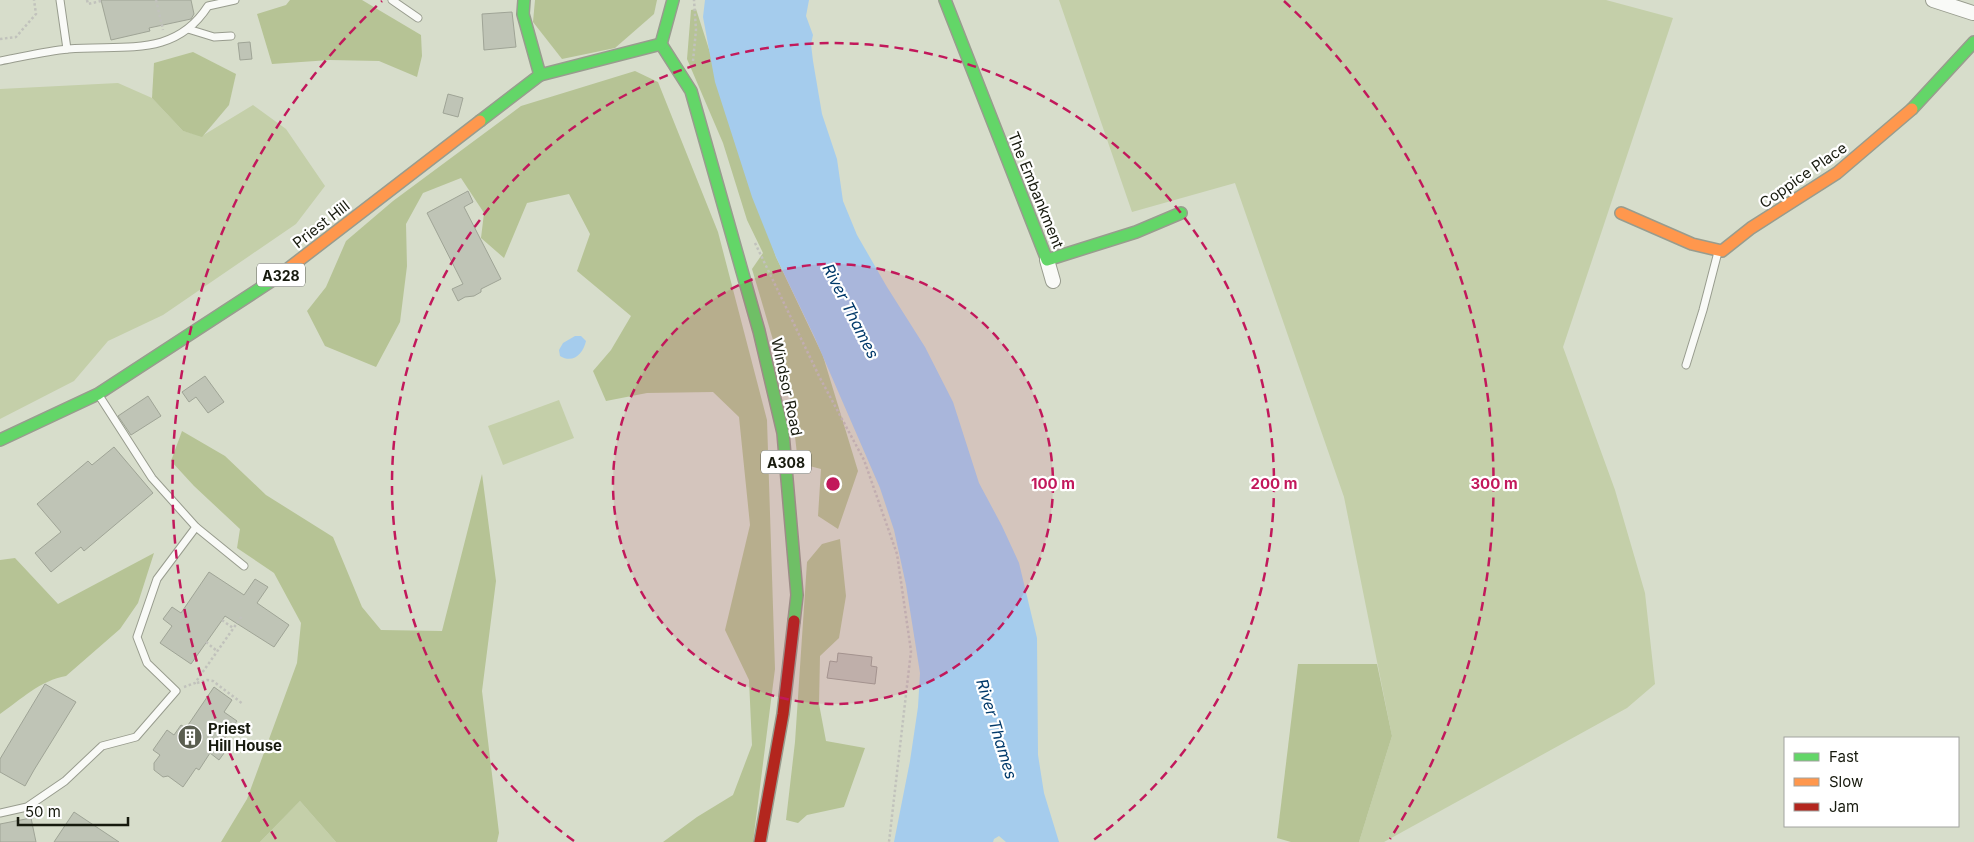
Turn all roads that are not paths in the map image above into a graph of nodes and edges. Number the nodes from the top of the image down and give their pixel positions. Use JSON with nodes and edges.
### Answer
{"nodes":[{"id":1,"x":60,"y":0,"type":"edge"},
{"id":2,"x":235,"y":0,"type":"edge"},
{"id":3,"x":392,"y":0,"type":"edge"},
{"id":4,"x":524,"y":0,"type":"edge"},
{"id":5,"x":673,"y":0,"type":"edge"},
{"id":6,"x":945,"y":0,"type":"edge"},
{"id":7,"x":1933,"y":0,"type":"edge"},
{"id":8,"x":1964,"y":0,"type":"edge"},
{"id":9,"x":207,"y":3,"type":"edge"},
{"id":10,"x":1973,"y":14,"type":"edge"},
{"id":11,"x":418,"y":18,"type":"dead end"},
{"id":12,"x":188,"y":29,"type":"junction"},
{"id":13,"x":231,"y":36,"type":"dead end"},
{"id":14,"x":1974,"y":42,"type":"edge"},
{"id":15,"x":661,"y":44,"type":"junction"},
{"id":16,"x":68,"y":49,"type":"junction"},
{"id":17,"x":0,"y":62,"type":"edge"},
{"id":18,"x":540,"y":75,"type":"junction"},
{"id":19,"x":1181,"y":213,"type":"dead end"},
{"id":20,"x":1621,"y":213,"type":"dead end"},
{"id":21,"x":1718,"y":251,"type":"junction"},
{"id":22,"x":1046,"y":260,"type":"junction"},
{"id":23,"x":1053,"y":281,"type":"dead end"},
{"id":24,"x":1686,"y":365,"type":"dead end"},
{"id":25,"x":98,"y":394,"type":"junction"},
{"id":26,"x":0,"y":440,"type":"edge"},
{"id":27,"x":196,"y":527,"type":"junction"},
{"id":28,"x":244,"y":566,"type":"dead end"},
{"id":29,"x":0,"y":813,"type":"edge"},
{"id":30,"x":760,"y":842,"type":"edge"}],
"edges":[{"from":1,"to":16,"type":"lane"},
{"from":2,"to":9,"type":"lane"},
{"from":3,"to":11,"type":"lane"},
{"from":4,"to":18,"type":"main road"},
{"from":5,"to":15,"type":"main road"},
{"from":6,"to":22,"type":"main road","name":"The Embankment"},
{"from":7,"to":10,"type":"street"},
{"from":8,"to":10,"type":"street"},
{"from":9,"to":12,"type":"lane"},
{"from":12,"to":13,"type":"lane"},
{"from":12,"to":16,"type":"lane"},
{"from":14,"to":21,"type":"main road","name":"Coppice Place"},
{"from":15,"to":18,"type":"main road","name":"Priest Hill","number":"A328"},
{"from":15,"to":30,"type":"main road","name":"Windsor Road","number":"A308"},
{"from":16,"to":17,"type":"lane"},
{"from":18,"to":25,"type":"main road","name":"Priest Hill","number":"A328"},
{"from":19,"to":22,"type":"main road","name":"The Embankment"},
{"from":20,"to":21,"type":"main road"},
{"from":21,"to":24,"type":"lane"},
{"from":22,"to":23,"type":"street"},
{"from":25,"to":26,"type":"main road","name":"Priest Hill","number":"A328"},
{"from":25,"to":27,"type":"lane"},
{"from":27,"to":28,"type":"lane"},
{"from":27,"to":29,"type":"lane"}]}
